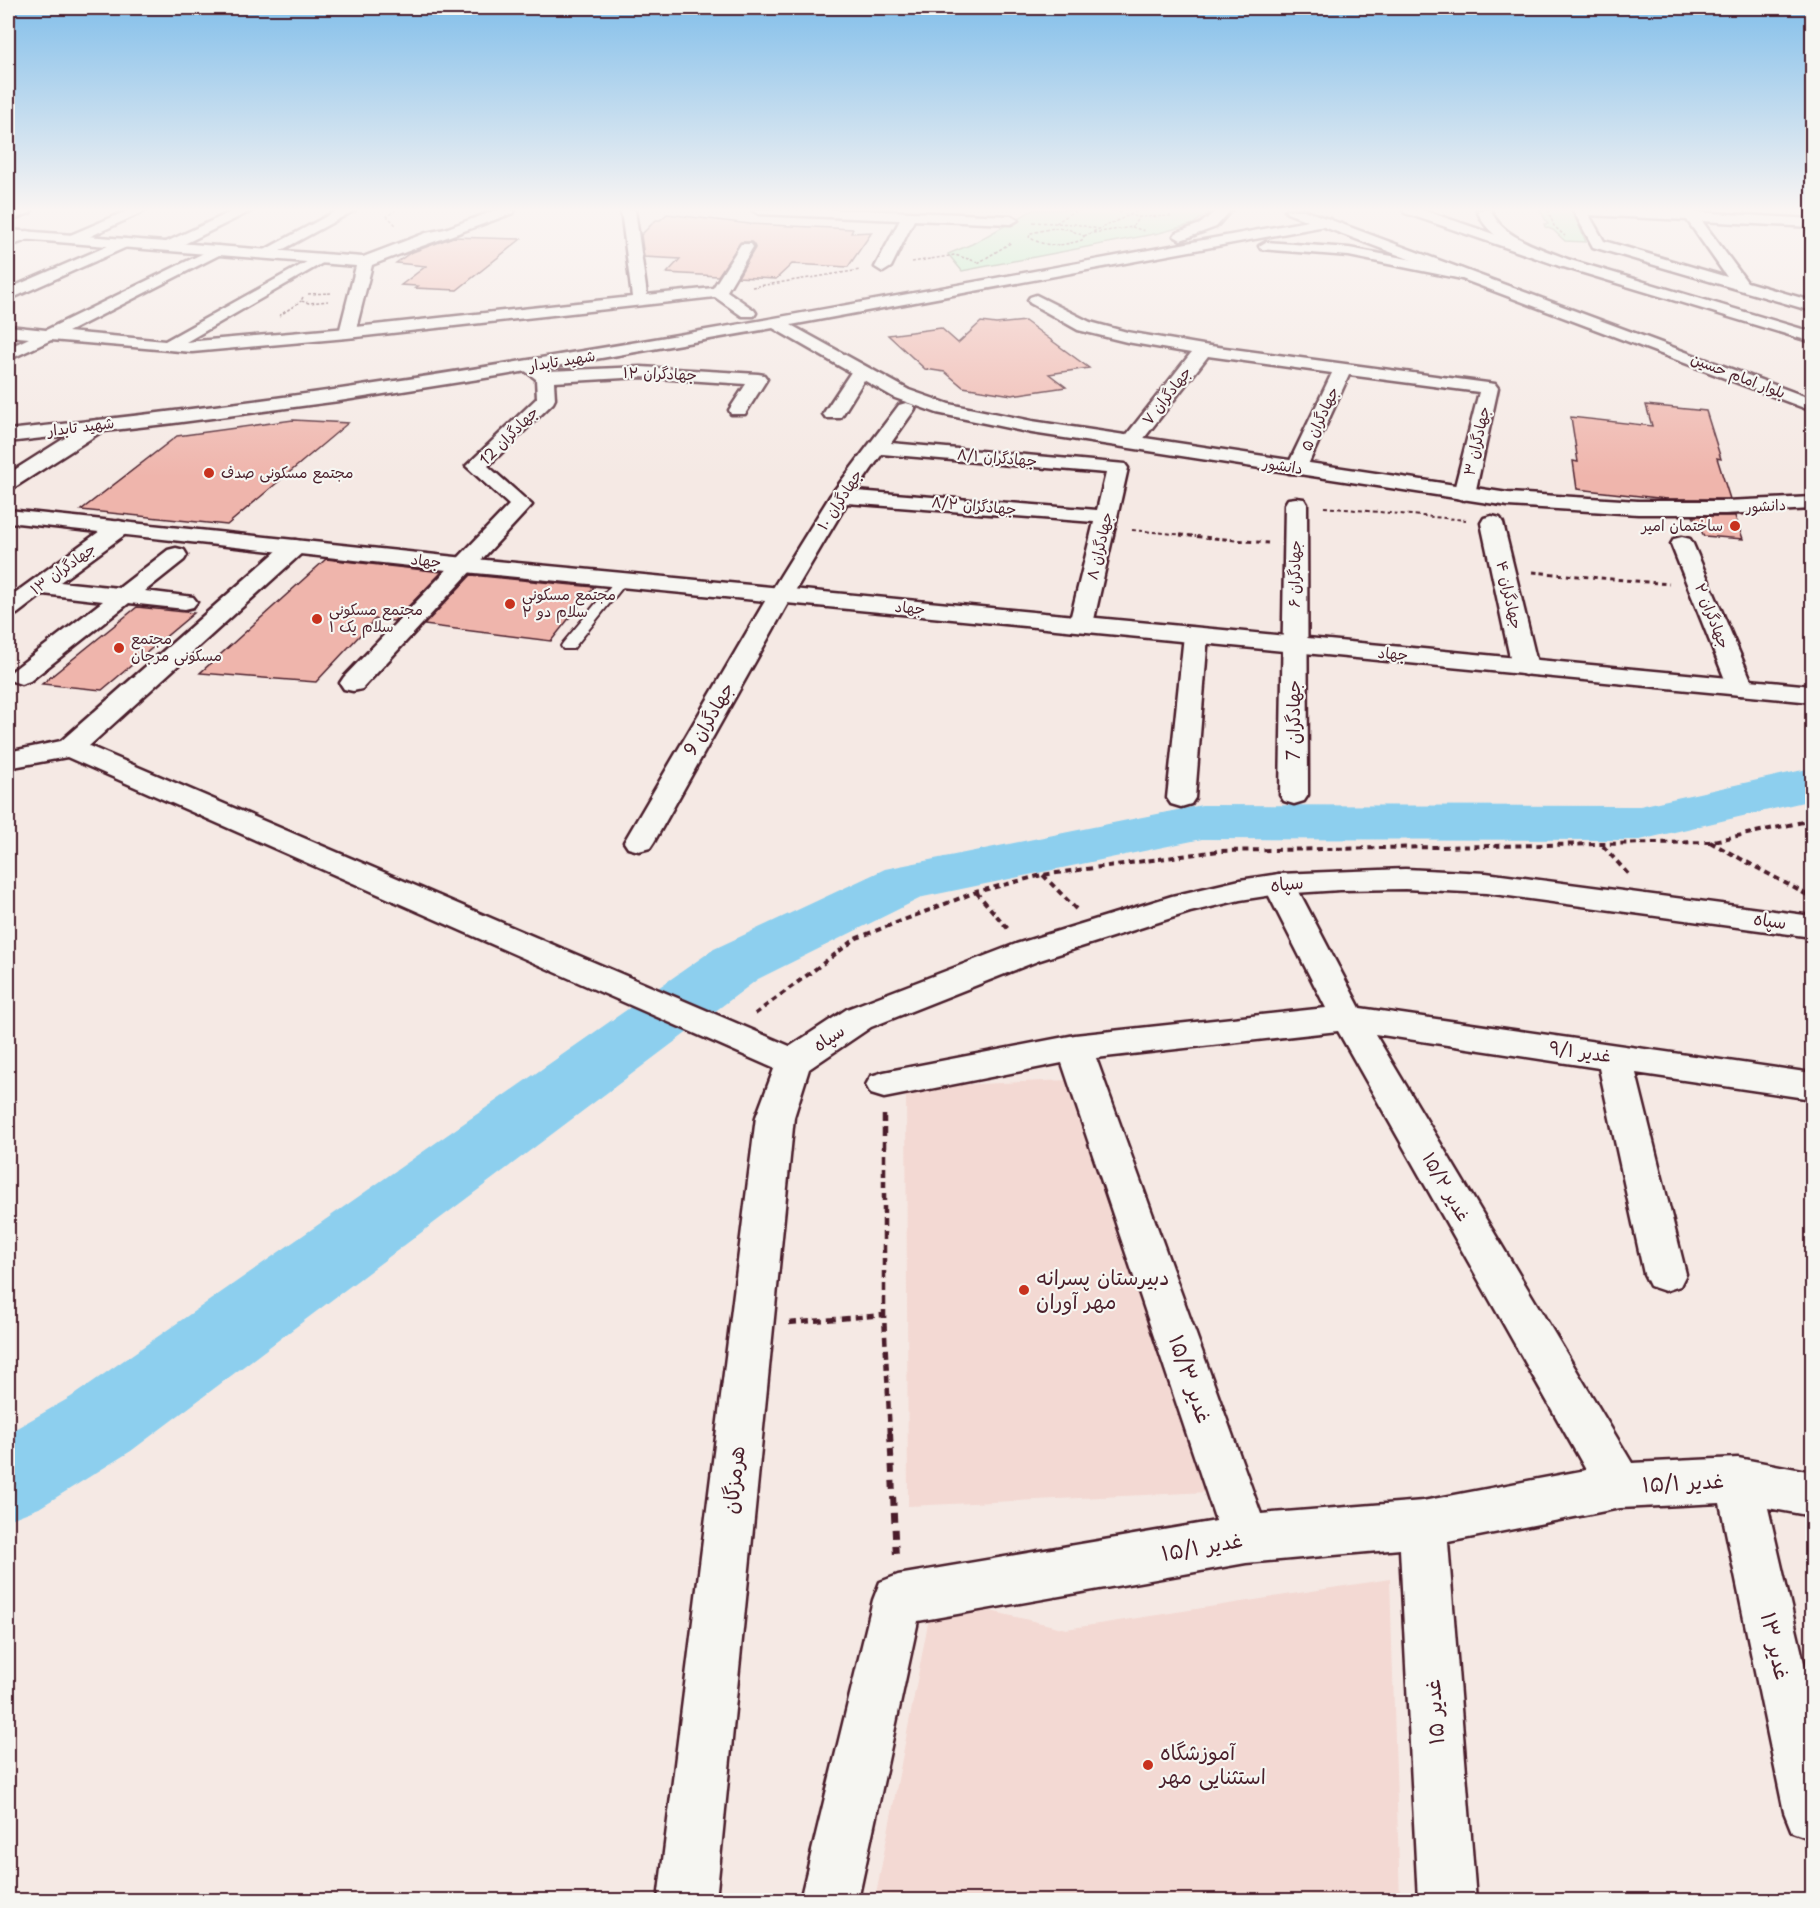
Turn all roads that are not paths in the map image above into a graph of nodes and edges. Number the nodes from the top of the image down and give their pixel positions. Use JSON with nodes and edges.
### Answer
{"nodes":[{"id":1,"x":119,"y":299,"type":"edge"},
{"id":2,"x":249,"y":299,"type":"edge"},
{"id":3,"x":355,"y":299,"type":"edge"},
{"id":4,"x":649,"y":299,"type":"edge"},
{"id":5,"x":728,"y":299,"type":"edge"},
{"id":6,"x":819,"y":299,"type":"edge"},
{"id":7,"x":902,"y":299,"type":"edge"},
{"id":8,"x":1529,"y":299,"type":"edge"},
{"id":9,"x":1685,"y":299,"type":"edge"},
{"id":10,"x":1788,"y":299,"type":"edge"},
{"id":11,"x":640,"y":300,"type":"joint"},
{"id":12,"x":1036,"y":300,"type":"dead end"},
{"id":13,"x":1701,"y":304,"type":"junction"},
{"id":14,"x":1812,"y":306,"type":"edge"},
{"id":15,"x":748,"y":313,"type":"junction"},
{"id":16,"x":776,"y":322,"type":"junction"},
{"id":17,"x":8,"y":331,"type":"edge"},
{"id":18,"x":346,"y":333,"type":"junction"},
{"id":19,"x":47,"y":335,"type":"junction"},
{"id":20,"x":1812,"y":337,"type":"edge"},
{"id":21,"x":1812,"y":342,"type":"edge"},
{"id":22,"x":166,"y":346,"type":"junction"},
{"id":23,"x":1203,"y":350,"type":"junction"},
{"id":24,"x":8,"y":355,"type":"edge"},
{"id":25,"x":1343,"y":369,"type":"junction"},
{"id":26,"x":537,"y":372,"type":"junction"},
{"id":27,"x":860,"y":372,"type":"junction"},
{"id":28,"x":1775,"y":391,"type":"junction"},
{"id":29,"x":1812,"y":398,"type":"edge"},
{"id":30,"x":1812,"y":405,"type":"edge"},
{"id":31,"x":906,"y":409,"type":"dead end"},
{"id":32,"x":738,"y":410,"type":"dead end"},
{"id":33,"x":833,"y":414,"type":"dead end"},
{"id":34,"x":8,"y":421,"type":"edge"},
{"id":35,"x":97,"y":426,"type":"junction"},
{"id":36,"x":8,"y":436,"type":"edge"},
{"id":37,"x":1131,"y":442,"type":"junction"},
{"id":38,"x":876,"y":448,"type":"junction"},
{"id":39,"x":1118,"y":468,"type":"joint"},
{"id":40,"x":1296,"y":469,"type":"junction"},
{"id":41,"x":8,"y":483,"type":"edge"},
{"id":42,"x":1464,"y":494,"type":"junction"},
{"id":43,"x":841,"y":496,"type":"junction"},
{"id":44,"x":1812,"y":503,"type":"edge"},
{"id":45,"x":1296,"y":504,"type":"road end"},
{"id":46,"x":8,"y":516,"type":"edge"},
{"id":47,"x":1105,"y":522,"type":"junction"},
{"id":48,"x":1492,"y":523,"type":"road end"},
{"id":49,"x":119,"y":528,"type":"junction"},
{"id":50,"x":1683,"y":544,"type":"dead end"},
{"id":51,"x":295,"y":547,"type":"junction"},
{"id":52,"x":176,"y":555,"type":"dead end"},
{"id":53,"x":465,"y":565,"type":"junction"},
{"id":54,"x":622,"y":580,"type":"junction"},
{"id":55,"x":39,"y":586,"type":"junction"},
{"id":56,"x":124,"y":595,"type":"junction"},
{"id":57,"x":780,"y":596,"type":"junction"},
{"id":58,"x":185,"y":602,"type":"dead end"},
{"id":59,"x":8,"y":609,"type":"edge"},
{"id":60,"x":1081,"y":624,"type":"junction"},
{"id":61,"x":1196,"y":635,"type":"junction"},
{"id":62,"x":1294,"y":645,"type":"junction"},
{"id":63,"x":568,"y":646,"type":"dead end"},
{"id":64,"x":1525,"y":667,"type":"junction"},
{"id":65,"x":21,"y":676,"type":"dead end"},
{"id":66,"x":353,"y":683,"type":"dead end"},
{"id":67,"x":1741,"y":687,"type":"junction"},
{"id":68,"x":1812,"y":694,"type":"edge"},
{"id":69,"x":70,"y":748,"type":"junction"},
{"id":70,"x":8,"y":760,"type":"edge"},
{"id":71,"x":1294,"y":795,"type":"dead end"},
{"id":72,"x":1181,"y":798,"type":"dead end"},
{"id":73,"x":639,"y":842,"type":"dead end"},
{"id":74,"x":1279,"y":884,"type":"junction"},
{"id":75,"x":1812,"y":927,"type":"edge"},
{"id":76,"x":1348,"y":1018,"type":"junction"},
{"id":77,"x":1075,"y":1048,"type":"junction"},
{"id":78,"x":1614,"y":1057,"type":"junction"},
{"id":79,"x":793,"y":1062,"type":"junction"},
{"id":80,"x":884,"y":1085,"type":"road end"},
{"id":81,"x":1812,"y":1086,"type":"edge"},
{"id":82,"x":1665,"y":1275,"type":"dead end"},
{"id":83,"x":1738,"y":1480,"type":"junction"},
{"id":84,"x":1620,"y":1486,"type":"junction"},
{"id":85,"x":1812,"y":1494,"type":"edge"},
{"id":86,"x":1423,"y":1524,"type":"junction"},
{"id":87,"x":1246,"y":1539,"type":"junction"},
{"id":88,"x":1812,"y":1812,"type":"edge"},
{"id":89,"x":687,"y":1900,"type":"edge"},
{"id":90,"x":829,"y":1900,"type":"edge"},
{"id":91,"x":1447,"y":1900,"type":"edge"}],
"edges":[{"from":1,"to":19,"type":"street"},
{"from":2,"to":22,"type":"street"},
{"from":3,"to":18,"type":"street"},
{"from":4,"to":11,"type":"street"},
{"from":5,"to":15,"type":"street"},
{"from":6,"to":15,"type":"street","name":"شهید تابدار"},
{"from":7,"to":16,"type":"street","name":"شهید تابدار"},
{"from":8,"to":28,"type":"street","name":"بلوار امام حسین"},
{"from":9,"to":13,"type":"street"},
{"from":10,"to":14,"type":"street"},
{"from":11,"to":18,"type":"street"},
{"from":12,"to":23,"type":"street"},
{"from":13,"to":20,"type":"street"},
{"from":13,"to":21,"type":"street"},
{"from":15,"to":34,"type":"street","name":"شهید تابدار"},
{"from":16,"to":26,"type":"street","name":"شهید تابدار"},
{"from":16,"to":27,"type":"street","name":"دانشور"},
{"from":17,"to":19,"type":"street"},
{"from":18,"to":22,"type":"street"},
{"from":19,"to":22,"type":"street"},
{"from":19,"to":24,"type":"street"},
{"from":23,"to":25,"type":"street"},
{"from":23,"to":37,"type":"street","name":"جهادگران ۷"},
{"from":25,"to":40,"type":"street","name":"جهادگران ۵"},
{"from":25,"to":42,"type":"street","name":"جهادگران ۳"},
{"from":26,"to":32,"type":"street","name":"جهادگران ۱۲"},
{"from":26,"to":35,"type":"street","name":"شهید تابدار"},
{"from":26,"to":53,"type":"street","name":"جهادگران 12"},
{"from":27,"to":33,"type":"street"},
{"from":27,"to":37,"type":"street","name":"دانشور"},
{"from":28,"to":29,"type":"street"},
{"from":28,"to":30,"type":"street","name":"بلوار امام حسین"},
{"from":31,"to":38,"type":"street","name":"جهادگران ۱۰"},
{"from":35,"to":36,"type":"street","name":"شهید تابدار"},
{"from":35,"to":41,"type":"street"},
{"from":37,"to":40,"type":"street","name":"دانشور"},
{"from":38,"to":39,"type":"street","name":"جهادگران ۸/۱"},
{"from":38,"to":43,"type":"street","name":"جهادگران ۱۰"},
{"from":39,"to":47,"type":"street","name":"جهادگران ۸"},
{"from":40,"to":42,"type":"street","name":"دانشور"},
{"from":42,"to":44,"type":"street","name":"دانشور"},
{"from":43,"to":47,"type":"street","name":"جهادگران ۸/۲"},
{"from":43,"to":57,"type":"street","name":"جهادگران ۱۰"},
{"from":45,"to":62,"type":"street","name":"جهادگران ۶"},
{"from":46,"to":49,"type":"street","name":"جهاد"},
{"from":47,"to":60,"type":"street","name":"جهادگران ۸"},
{"from":48,"to":64,"type":"street","name":"جهادگران ۴"},
{"from":49,"to":51,"type":"street","name":"جهاد"},
{"from":49,"to":55,"type":"street","name":"جهادگران ۱۳"},
{"from":50,"to":67,"type":"street","name":"جهادگران ۲"},
{"from":51,"to":53,"type":"street","name":"جهاد"},
{"from":51,"to":69,"type":"street"},
{"from":52,"to":56,"type":"street"},
{"from":53,"to":54,"type":"street","name":"جهاد"},
{"from":53,"to":66,"type":"street"},
{"from":54,"to":57,"type":"street","name":"جهاد"},
{"from":54,"to":63,"type":"lane"},
{"from":55,"to":56,"type":"street"},
{"from":55,"to":59,"type":"street","name":"جهادگران ۱۳"},
{"from":56,"to":58,"type":"street"},
{"from":56,"to":65,"type":"street"},
{"from":57,"to":60,"type":"street","name":"جهاد"},
{"from":57,"to":73,"type":"street","name":"جهادگران 9"},
{"from":60,"to":61,"type":"street","name":"جهاد"},
{"from":61,"to":62,"type":"street","name":"جهاد"},
{"from":61,"to":72,"type":"street"},
{"from":62,"to":64,"type":"street","name":"جهاد"},
{"from":62,"to":71,"type":"street","name":"جهادگران 7"},
{"from":64,"to":67,"type":"street","name":"جهاد"},
{"from":67,"to":68,"type":"street","name":"جهاد"},
{"from":69,"to":70,"type":"street"},
{"from":69,"to":79,"type":"street"},
{"from":74,"to":75,"type":"street","name":"سپاه"},
{"from":74,"to":76,"type":"street","name":"غدیر ۱۵/۲"},
{"from":74,"to":79,"type":"street","name":"سپاه"},
{"from":76,"to":77,"type":"street","name":"غدیر ۹/۱"},
{"from":76,"to":78,"type":"street","name":"غدیر ۹/۱"},
{"from":76,"to":84,"type":"street","name":"غدیر ۱۵/۲"},
{"from":77,"to":80,"type":"street","name":"غدیر ۹/۱"},
{"from":77,"to":87,"type":"street","name":"غدیر ۱۵/۳"},
{"from":78,"to":81,"type":"street","name":"غدیر ۹/۱"},
{"from":78,"to":82,"type":"street"},
{"from":79,"to":89,"type":"street","name":"هرمزگان"},
{"from":83,"to":84,"type":"street","name":"غدیر ۱۵/۱"},
{"from":83,"to":85,"type":"street","name":"غدیر ۱۵/۱"},
{"from":83,"to":88,"type":"street","name":"غدیر ۱۳"},
{"from":84,"to":86,"type":"street","name":"غدیر ۱۵/۱"},
{"from":86,"to":87,"type":"street","name":"غدیر ۱۵/۱"},
{"from":86,"to":91,"type":"street","name":"غدیر ۱۵"},
{"from":87,"to":90,"type":"street","name":"غدیر ۱۵/۱"}]}
